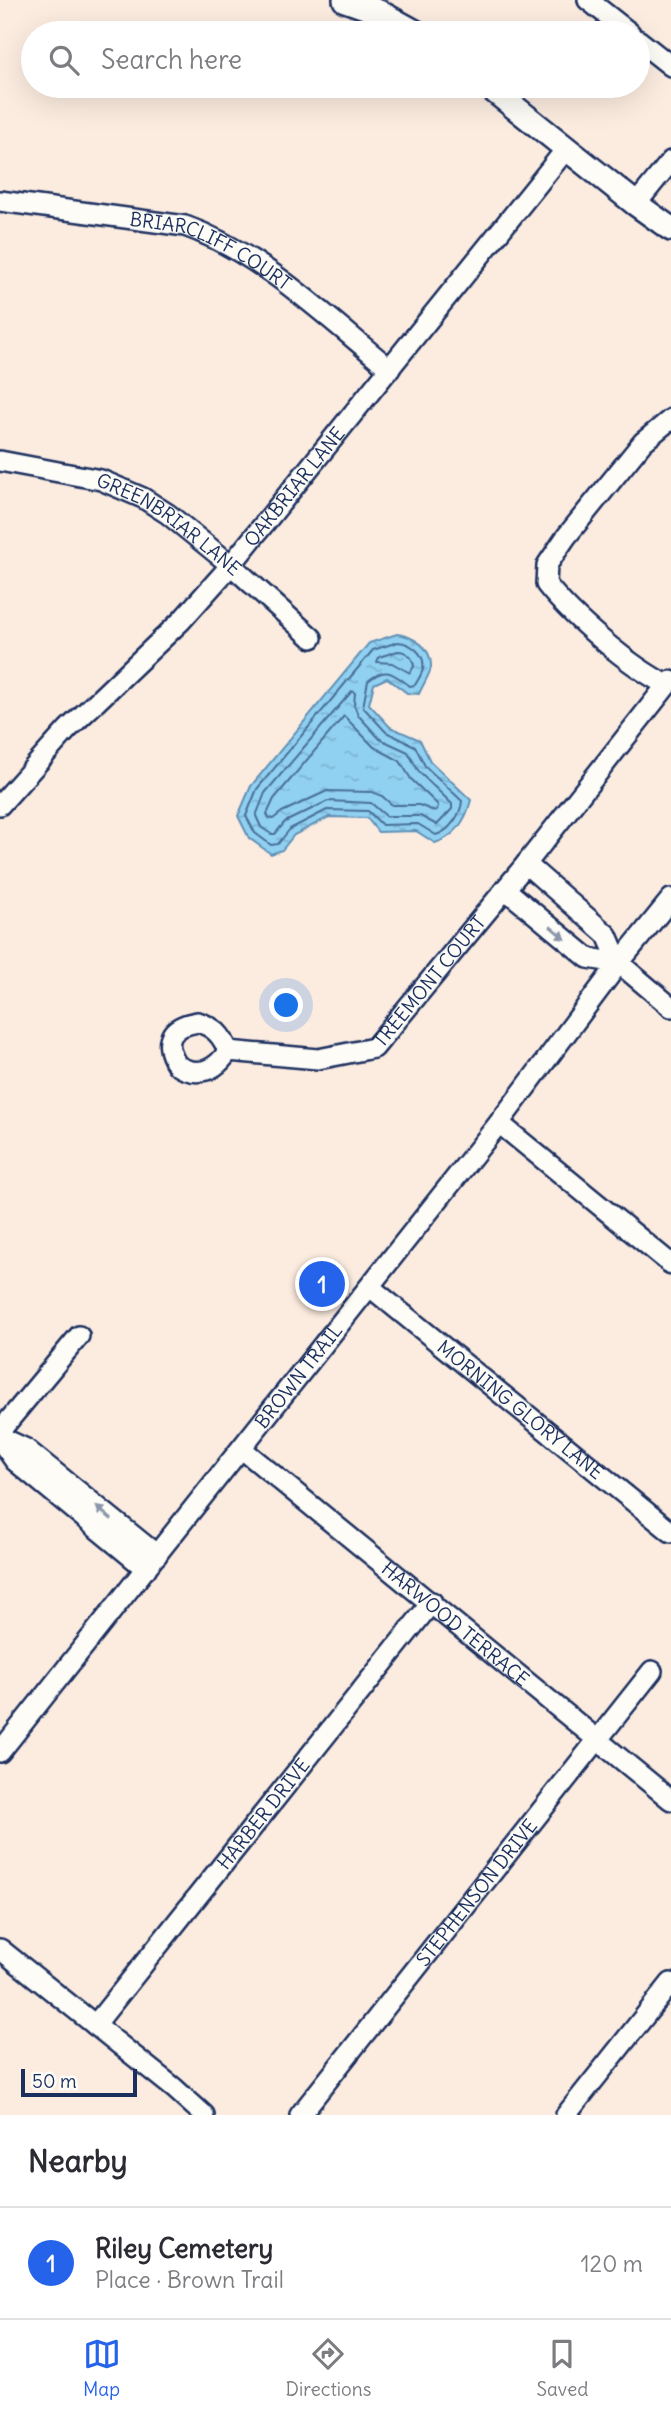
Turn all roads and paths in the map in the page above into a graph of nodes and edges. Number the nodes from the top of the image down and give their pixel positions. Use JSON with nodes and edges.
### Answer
{"nodes":[{"id":1,"x":345,"y":0,"type":"edge"},
{"id":2,"x":588,"y":0,"type":"edge"},
{"id":3,"x":383,"y":6,"type":"edge"},
{"id":4,"x":402,"y":21,"type":"edge"},
{"id":5,"x":615,"y":21,"type":"edge"},
{"id":6,"x":650,"y":49,"type":"edge"},
{"id":7,"x":671,"y":66,"type":"edge"},
{"id":8,"x":503,"y":98,"type":"edge"},
{"id":9,"x":567,"y":148,"type":"junction"},
{"id":10,"x":671,"y":161,"type":"edge"},
{"id":11,"x":0,"y":201,"type":"edge"},
{"id":12,"x":636,"y":204,"type":"junction"},
{"id":13,"x":671,"y":229,"type":"edge"},
{"id":14,"x":390,"y":369,"type":"junction"},
{"id":15,"x":671,"y":419,"type":"edge"},
{"id":16,"x":0,"y":461,"type":"edge"},
{"id":17,"x":231,"y":565,"type":"junction"},
{"id":18,"x":312,"y":638,"type":"dead end"},
{"id":19,"x":669,"y":683,"type":"edge"},
{"id":20,"x":0,"y":805,"type":"edge"},
{"id":21,"x":526,"y":864,"type":"junction"},
{"id":22,"x":505,"y":889,"type":"junction"},
{"id":23,"x":671,"y":899,"type":"edge"},
{"id":24,"x":619,"y":962,"type":"junction"},
{"id":25,"x":671,"y":1007,"type":"edge"},
{"id":26,"x":228,"y":1051,"type":"dead end"},
{"id":27,"x":499,"y":1123,"type":"junction"},
{"id":28,"x":671,"y":1264,"type":"edge"},
{"id":29,"x":370,"y":1287,"type":"junction"},
{"id":30,"x":79,"y":1336,"type":"dead end"},
{"id":31,"x":0,"y":1436,"type":"edge"},
{"id":32,"x":242,"y":1449,"type":"junction"},
{"id":33,"x":671,"y":1532,"type":"edge"},
{"id":34,"x":152,"y":1562,"type":"junction"},
{"id":35,"x":432,"y":1602,"type":"junction"},
{"id":36,"x":652,"y":1671,"type":"dead end"},
{"id":37,"x":599,"y":1740,"type":"junction"},
{"id":38,"x":0,"y":1752,"type":"edge"},
{"id":39,"x":671,"y":1800,"type":"edge"},
{"id":40,"x":0,"y":1949,"type":"edge"},
{"id":41,"x":671,"y":1983,"type":"edge"},
{"id":42,"x":95,"y":2025,"type":"junction"},
{"id":43,"x":204,"y":2115,"type":"edge"},
{"id":44,"x":300,"y":2115,"type":"edge"},
{"id":45,"x":566,"y":2115,"type":"edge"}],
"edges":[{"from":1,"to":3,"type":"main road"},
{"from":2,"to":5,"type":"street"},
{"from":3,"to":4,"type":"main road"},
{"from":6,"to":7,"type":"street"},
{"from":8,"to":9,"type":"main road"},
{"from":9,"to":12,"type":"main road"},
{"from":9,"to":14,"type":"street","name":"OAKBRIAR LANE"},
{"from":10,"to":12,"type":"street"},
{"from":11,"to":14,"type":"street","name":"BRIARCLIFF COURT"},
{"from":12,"to":13,"type":"main road"},
{"from":14,"to":17,"type":"street","name":"OAKBRIAR LANE"},
{"from":15,"to":19,"type":"street"},
{"from":16,"to":17,"type":"street","name":"GREENBRIAR LANE"},
{"from":17,"to":18,"type":"street","name":"GREENBRIAR LANE"},
{"from":17,"to":20,"type":"street","name":"OAKBRIAR LANE"},
{"from":19,"to":21,"type":"street","name":"TREEMONT COURT"},
{"from":21,"to":22,"type":"street","name":"TREEMONT COURT"},
{"from":21,"to":24,"type":"street"},
{"from":22,"to":24,"type":"street","one_way":true},
{"from":22,"to":26,"type":"street","name":"TREEMONT COURT"},
{"from":23,"to":24,"type":"street","name":"BROWN TRAIL"},
{"from":24,"to":25,"type":"street"},
{"from":24,"to":27,"type":"street","name":"BROWN TRAIL"},
{"from":27,"to":28,"type":"street"},
{"from":27,"to":29,"type":"street","name":"BROWN TRAIL"},
{"from":29,"to":32,"type":"street","name":"BROWN TRAIL"},
{"from":29,"to":33,"type":"street","name":"MORNING GLORY LANE"},
{"from":30,"to":31,"type":"street"},
{"from":31,"to":34,"type":"street"},
{"from":32,"to":34,"type":"street","name":"BROWN TRAIL"},
{"from":32,"to":35,"type":"street","name":"HARWOOD TERRACE"},
{"from":34,"to":38,"type":"street","name":"BROWN TRAIL"},
{"from":35,"to":37,"type":"street","name":"HARWOOD TERRACE"},
{"from":35,"to":42,"type":"street","name":"HARBER DRIVE"},
{"from":36,"to":37,"type":"street","name":"STEPHENSON DRIVE"},
{"from":37,"to":39,"type":"street","name":"HARWOOD TERRACE"},
{"from":37,"to":44,"type":"street","name":"STEPHENSON DRIVE"},
{"from":40,"to":42,"type":"street"},
{"from":41,"to":45,"type":"street"},
{"from":42,"to":43,"type":"street"}]}
